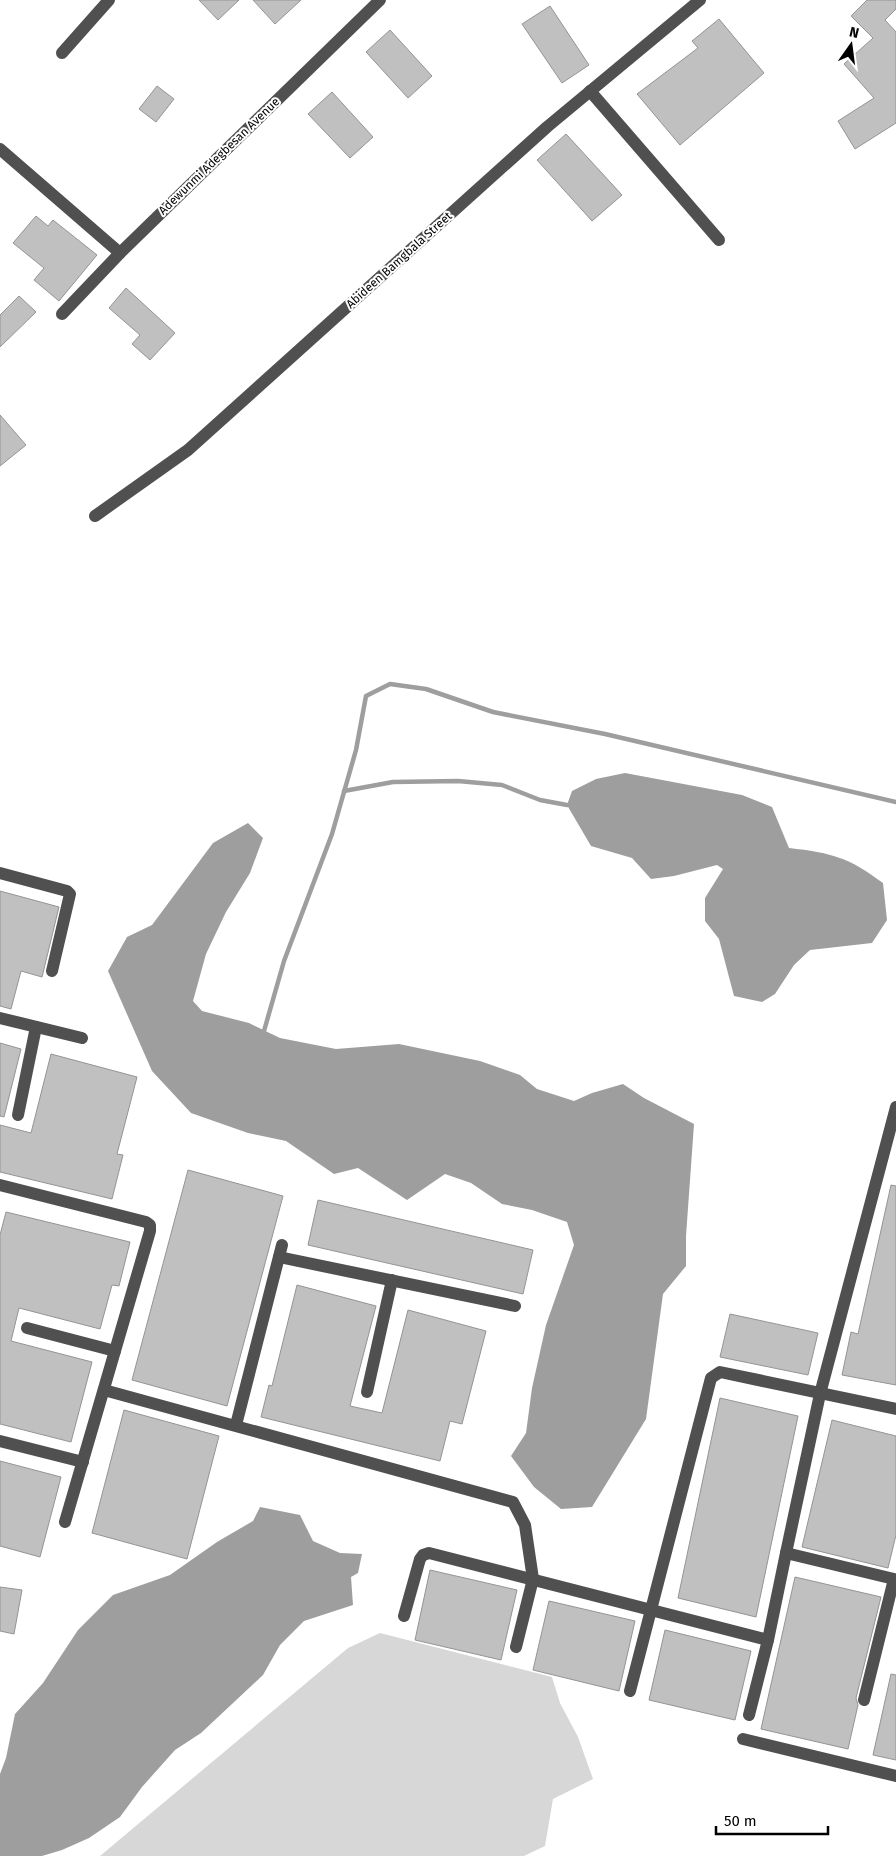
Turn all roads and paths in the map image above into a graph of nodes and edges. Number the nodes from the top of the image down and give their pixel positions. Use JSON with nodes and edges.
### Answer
{"nodes":[{"id":1,"x":109,"y":0,"type":"edge"},
{"id":2,"x":380,"y":0,"type":"edge"},
{"id":3,"x":700,"y":0,"type":"edge"},
{"id":4,"x":62,"y":53,"type":"dead end"},
{"id":5,"x":590,"y":91,"type":"junction"},
{"id":6,"x":0,"y":148,"type":"edge"},
{"id":7,"x":720,"y":240,"type":"dead end"},
{"id":8,"x":120,"y":253,"type":"junction"},
{"id":9,"x":62,"y":314,"type":"dead end"},
{"id":10,"x":95,"y":516,"type":"dead end"},
{"id":11,"x":0,"y":874,"type":"edge"},
{"id":12,"x":52,"y":971,"type":"dead end"},
{"id":13,"x":0,"y":1018,"type":"edge"},
{"id":14,"x":36,"y":1027,"type":"junction"},
{"id":15,"x":82,"y":1038,"type":"dead end"},
{"id":16,"x":896,"y":1107,"type":"edge"},
{"id":17,"x":18,"y":1115,"type":"dead end"},
{"id":18,"x":0,"y":1185,"type":"edge"},
{"id":19,"x":392,"y":1280,"type":"junction"},
{"id":20,"x":515,"y":1306,"type":"dead end"},
{"id":21,"x":27,"y":1328,"type":"dead end"},
{"id":22,"x":115,"y":1351,"type":"junction"},
{"id":23,"x":104,"y":1390,"type":"junction"},
{"id":24,"x":367,"y":1392,"type":"dead end"},
{"id":25,"x":820,"y":1394,"type":"junction"},
{"id":26,"x":896,"y":1410,"type":"edge"},
{"id":27,"x":236,"y":1426,"type":"junction"},
{"id":28,"x":0,"y":1440,"type":"edge"},
{"id":29,"x":83,"y":1462,"type":"junction"},
{"id":30,"x":65,"y":1522,"type":"dead end"},
{"id":31,"x":786,"y":1553,"type":"junction"},
{"id":32,"x":895,"y":1575,"type":"edge"},
{"id":33,"x":533,"y":1579,"type":"junction"},
{"id":34,"x":650,"y":1611,"type":"junction"},
{"id":35,"x":404,"y":1616,"type":"dead end"},
{"id":36,"x":768,"y":1640,"type":"junction"},
{"id":37,"x":516,"y":1647,"type":"dead end"},
{"id":38,"x":630,"y":1691,"type":"dead end"},
{"id":39,"x":864,"y":1700,"type":"dead end"},
{"id":40,"x":748,"y":1715,"type":"dead end"},
{"id":41,"x":743,"y":1739,"type":"dead end"},
{"id":42,"x":896,"y":1776,"type":"edge"}],
"edges":[{"from":1,"to":4,"type":"street"},
{"from":2,"to":8,"type":"street","name":"Adewunmi Adegbesan Avenue"},
{"from":3,"to":5,"type":"street","name":"Abideen Bamgbala Street"},
{"from":5,"to":7,"type":"street"},
{"from":5,"to":10,"type":"street","name":"Abideen Bamgbala Street"},
{"from":6,"to":8,"type":"street"},
{"from":8,"to":9,"type":"street","name":"Adewunmi Adegbesan Avenue"},
{"from":11,"to":12,"type":"street"},
{"from":13,"to":14,"type":"street"},
{"from":14,"to":15,"type":"street"},
{"from":14,"to":17,"type":"street"},
{"from":16,"to":25,"type":"street"},
{"from":18,"to":22,"type":"street"},
{"from":19,"to":20,"type":"street"},
{"from":19,"to":24,"type":"street"},
{"from":19,"to":27,"type":"street"},
{"from":21,"to":22,"type":"street"},
{"from":22,"to":23,"type":"street"},
{"from":23,"to":27,"type":"street"},
{"from":23,"to":29,"type":"street"},
{"from":25,"to":26,"type":"street"},
{"from":25,"to":31,"type":"street"},
{"from":25,"to":34,"type":"street"},
{"from":27,"to":33,"type":"street"},
{"from":28,"to":29,"type":"street"},
{"from":29,"to":30,"type":"street"},
{"from":31,"to":32,"type":"street"},
{"from":31,"to":36,"type":"street"},
{"from":32,"to":39,"type":"street"},
{"from":33,"to":34,"type":"street"},
{"from":33,"to":35,"type":"street"},
{"from":33,"to":37,"type":"street"},
{"from":34,"to":36,"type":"street"},
{"from":34,"to":38,"type":"street"},
{"from":36,"to":40,"type":"street"},
{"from":41,"to":42,"type":"street"}]}
